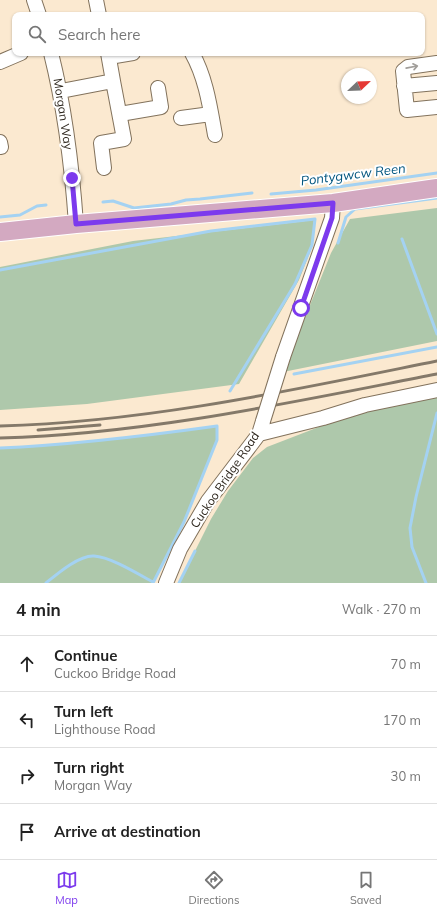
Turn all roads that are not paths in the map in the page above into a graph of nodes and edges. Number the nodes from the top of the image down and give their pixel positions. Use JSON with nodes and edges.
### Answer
{"nodes":[{"id":1,"x":34,"y":0,"type":"edge"},
{"id":2,"x":96,"y":0,"type":"edge"},
{"id":3,"x":38,"y":12,"type":"edge"},
{"id":4,"x":98,"y":12,"type":"edge"},
{"id":5,"x":14,"y":56,"type":"edge"},
{"id":6,"x":52,"y":56,"type":"edge"},
{"id":7,"x":108,"y":56,"type":"edge"},
{"id":8,"x":193,"y":56,"type":"edge"},
{"id":9,"x":0,"y":62,"type":"edge"},
{"id":10,"x":437,"y":63,"type":"edge"},
{"id":11,"x":113,"y":81,"type":"junction"},
{"id":12,"x":437,"y":83,"type":"edge"},
{"id":13,"x":404,"y":86,"type":"junction"},
{"id":14,"x":158,"y":88,"type":"dead end"},
{"id":15,"x":60,"y":91,"type":"junction"},
{"id":16,"x":437,"y":107,"type":"edge"},
{"id":17,"x":120,"y":114,"type":"junction"},
{"id":18,"x":211,"y":114,"type":"junction"},
{"id":19,"x":181,"y":118,"type":"dead end"},
{"id":20,"x":215,"y":135,"type":"dead end"},
{"id":21,"x":104,"y":168,"type":"dead end"},
{"id":22,"x":437,"y":188,"type":"edge"},
{"id":23,"x":333,"y":203,"type":"junction"},
{"id":24,"x":76,"y":224,"type":"junction"},
{"id":25,"x":0,"y":232,"type":"edge"},
{"id":26,"x":437,"y":390,"type":"edge"},
{"id":27,"x":261,"y":427,"type":"junction"},
{"id":28,"x":166,"y":583,"type":"edge"}],
"edges":[{"from":1,"to":3,"type":"street"},
{"from":2,"to":4,"type":"street"},
{"from":5,"to":9,"type":"street"},
{"from":6,"to":15,"type":"street","name":"Morgan Way"},
{"from":7,"to":11,"type":"street"},
{"from":8,"to":18,"type":"street"},
{"from":13,"to":10,"type":"street","one_way":true},
{"from":11,"to":15,"type":"street"},
{"from":11,"to":17,"type":"street"},
{"from":12,"to":13,"type":"street"},
{"from":13,"to":16,"type":"street"},
{"from":14,"to":17,"type":"street"},
{"from":15,"to":24,"type":"street","name":"Morgan Way"},
{"from":17,"to":21,"type":"street"},
{"from":18,"to":19,"type":"street"},
{"from":18,"to":20,"type":"street"},
{"from":22,"to":23,"type":"main road"},
{"from":23,"to":24,"type":"main road"},
{"from":23,"to":27,"type":"street","name":"Cuckoo Bridge Road","bridge":true},
{"from":24,"to":25,"type":"main road"},
{"from":26,"to":27,"type":"street"},
{"from":27,"to":28,"type":"street","name":"Cuckoo Bridge Road"}]}
